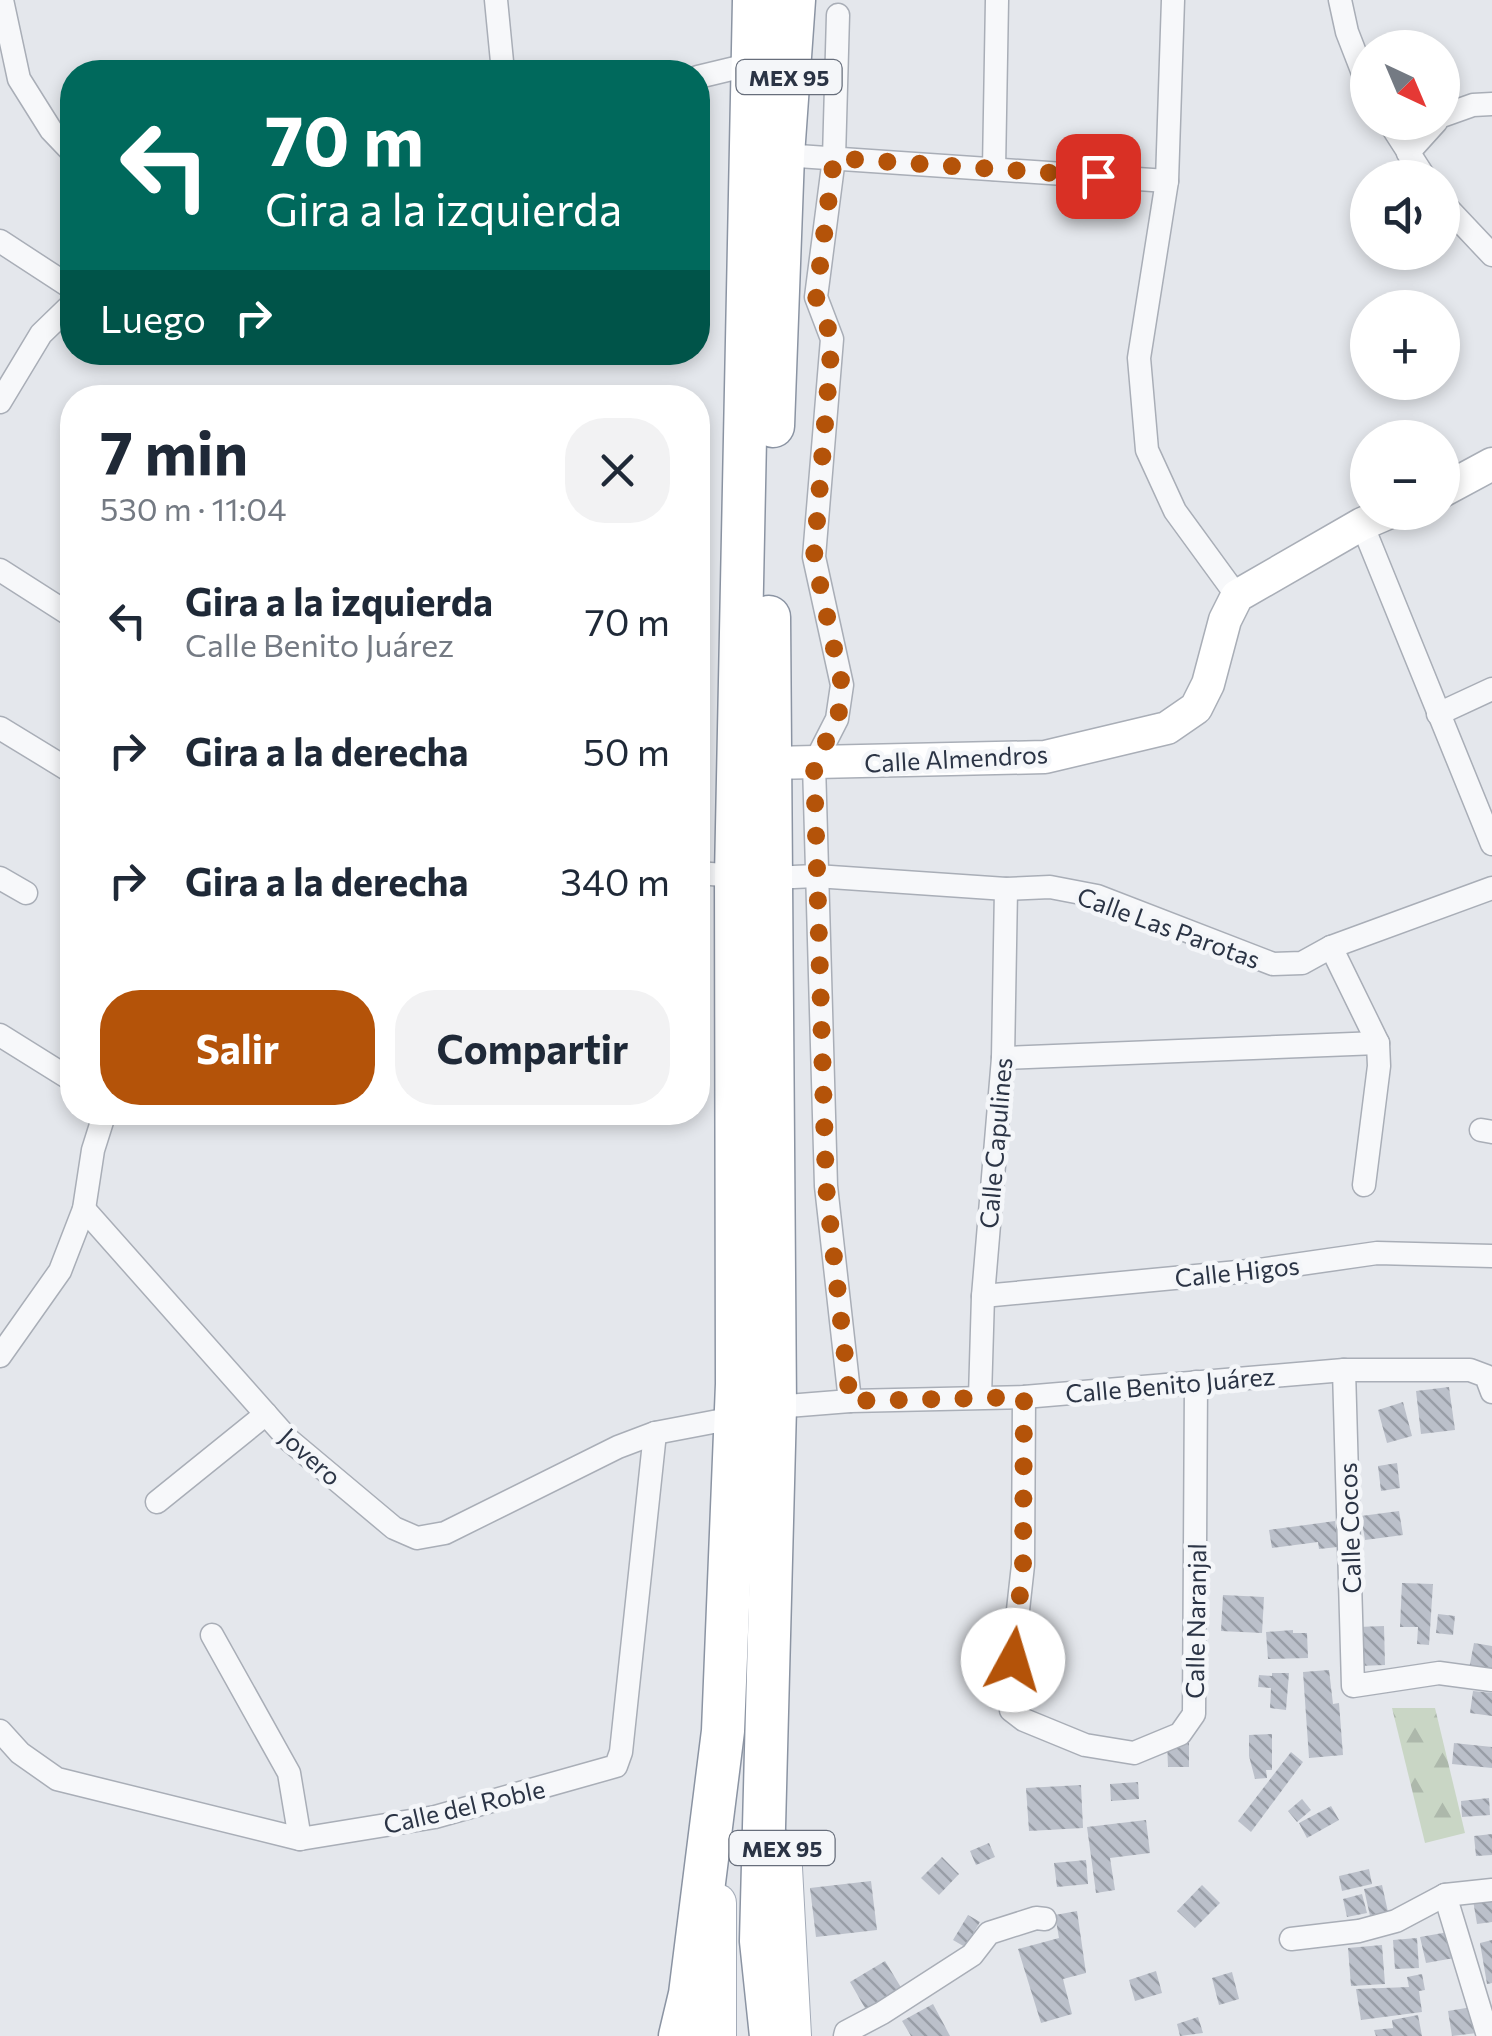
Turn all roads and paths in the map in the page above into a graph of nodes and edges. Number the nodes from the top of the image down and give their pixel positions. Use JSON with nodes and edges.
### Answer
{"nodes":[{"id":1,"x":2,"y":0,"type":"edge"},
{"id":2,"x":496,"y":0,"type":"edge"},
{"id":3,"x":754,"y":0,"type":"edge"},
{"id":4,"x":794,"y":0,"type":"edge"},
{"id":5,"x":997,"y":0,"type":"edge"},
{"id":6,"x":1173,"y":0,"type":"edge"},
{"id":7,"x":1340,"y":0,"type":"edge"},
{"id":8,"x":838,"y":14,"type":"dead end"},
{"id":9,"x":1350,"y":40,"type":"edge"},
{"id":10,"x":503,"y":60,"type":"edge"},
{"id":11,"x":752,"y":64,"type":"junction"},
{"id":12,"x":710,"y":75,"type":"edge"},
{"id":13,"x":1492,"y":104,"type":"edge"},
{"id":14,"x":1460,"y":110,"type":"edge"},
{"id":15,"x":60,"y":139,"type":"edge"},
{"id":16,"x":1400,"y":140,"type":"edge"},
{"id":17,"x":1420,"y":140,"type":"edge"},
{"id":18,"x":1408,"y":153,"type":"junction"},
{"id":19,"x":784,"y":154,"type":"junction"},
{"id":20,"x":834,"y":158,"type":"junction"},
{"id":21,"x":1413,"y":160,"type":"edge"},
{"id":22,"x":994,"y":168,"type":"junction"},
{"id":23,"x":1167,"y":181,"type":"junction"},
{"id":24,"x":1460,"y":221,"type":"edge"},
{"id":25,"x":0,"y":241,"type":"edge"},
{"id":26,"x":1492,"y":254,"type":"edge"},
{"id":27,"x":60,"y":281,"type":"edge"},
{"id":28,"x":60,"y":315,"type":"edge"},
{"id":29,"x":0,"y":402,"type":"edge"},
{"id":30,"x":1492,"y":464,"type":"edge"},
{"id":31,"x":1460,"y":481,"type":"edge"},
{"id":32,"x":1355,"y":530,"type":"edge"},
{"id":33,"x":1380,"y":530,"type":"edge"},
{"id":34,"x":0,"y":570,"type":"edge"},
{"id":35,"x":1237,"y":596,"type":"junction"},
{"id":36,"x":60,"y":608,"type":"edge"},
{"id":37,"x":1492,"y":690,"type":"edge"},
{"id":38,"x":1438,"y":714,"type":"junction"},
{"id":39,"x":0,"y":728,"type":"edge"},
{"id":40,"x":771,"y":763,"type":"junction"},
{"id":41,"x":814,"y":764,"type":"junction"},
{"id":42,"x":60,"y":765,"type":"edge"},
{"id":43,"x":1492,"y":844,"type":"edge"},
{"id":44,"x":735,"y":876,"type":"edge"},
{"id":45,"x":816,"y":876,"type":"junction"},
{"id":46,"x":0,"y":878,"type":"edge"},
{"id":47,"x":1492,"y":888,"type":"edge"},
{"id":48,"x":1006,"y":889,"type":"junction"},
{"id":49,"x":26,"y":893,"type":"dead end"},
{"id":50,"x":1332,"y":947,"type":"junction"},
{"id":51,"x":0,"y":1035,"type":"edge"},
{"id":52,"x":1378,"y":1043,"type":"junction"},
{"id":53,"x":1003,"y":1058,"type":"junction"},
{"id":54,"x":60,"y":1072,"type":"edge"},
{"id":55,"x":101,"y":1125,"type":"edge"},
{"id":56,"x":1364,"y":1184,"type":"dead end"},
{"id":57,"x":84,"y":1208,"type":"junction"},
{"id":58,"x":1492,"y":1256,"type":"edge"},
{"id":59,"x":982,"y":1296,"type":"junction"},
{"id":60,"x":0,"y":1356,"type":"edge"},
{"id":61,"x":1344,"y":1370,"type":"junction"},
{"id":62,"x":1196,"y":1382,"type":"junction"},
{"id":63,"x":1492,"y":1392,"type":"edge"},
{"id":64,"x":980,"y":1397,"type":"junction"},
{"id":65,"x":1024,"y":1397,"type":"junction"},
{"id":66,"x":850,"y":1401,"type":"junction"},
{"id":67,"x":775,"y":1406,"type":"junction"},
{"id":68,"x":266,"y":1414,"type":"junction"},
{"id":69,"x":714,"y":1422,"type":"junction"},
{"id":70,"x":655,"y":1433,"type":"junction"},
{"id":71,"x":157,"y":1502,"type":"dead end"},
{"id":72,"x":212,"y":1635,"type":"dead end"},
{"id":73,"x":770,"y":1660,"type":"junction"},
{"id":74,"x":1492,"y":1680,"type":"edge"},
{"id":75,"x":0,"y":1730,"type":"edge"},
{"id":76,"x":723,"y":1731,"type":"junction"},
{"id":77,"x":300,"y":1839,"type":"junction"},
{"id":78,"x":1492,"y":1890,"type":"edge"},
{"id":79,"x":1445,"y":1895,"type":"junction"},
{"id":80,"x":1046,"y":1919,"type":"dead end"},
{"id":81,"x":1290,"y":1939,"type":"dead end"},
{"id":82,"x":680,"y":2036,"type":"edge"},
{"id":83,"x":717,"y":2036,"type":"edge"},
{"id":84,"x":771,"y":2036,"type":"edge"},
{"id":85,"x":792,"y":2036,"type":"edge"},
{"id":86,"x":845,"y":2036,"type":"edge"},
{"id":87,"x":1488,"y":2036,"type":"edge"}],
"edges":[{"from":1,"to":15,"type":"street"},
{"from":2,"to":10,"type":"street"},
{"from":3,"to":11,"type":"highway","number":"MEX 95"},
{"from":4,"to":19,"type":"highway","number":"MEX 95"},
{"from":5,"to":22,"type":"street"},
{"from":6,"to":23,"type":"street"},
{"from":7,"to":9,"type":"street"},
{"from":8,"to":20,"type":"street"},
{"from":11,"to":12,"type":"street"},
{"from":11,"to":44,"type":"highway","number":"MEX 95"},
{"from":13,"to":14,"type":"street"},
{"from":16,"to":18,"type":"street"},
{"from":17,"to":18,"type":"street"},
{"from":18,"to":21,"type":"street"},
{"from":19,"to":20,"type":"street"},
{"from":19,"to":40,"type":"highway","number":"MEX 95"},
{"from":20,"to":22,"type":"street"},
{"from":20,"to":41,"type":"street"},
{"from":22,"to":23,"type":"street"},
{"from":23,"to":35,"type":"street"},
{"from":24,"to":26,"type":"street"},
{"from":25,"to":27,"type":"street"},
{"from":28,"to":29,"type":"street"},
{"from":30,"to":31,"type":"street"},
{"from":32,"to":35,"type":"street"},
{"from":33,"to":38,"type":"street"},
{"from":34,"to":36,"type":"street"},
{"from":35,"to":41,"type":"street","name":"Calle Almendros"},
{"from":37,"to":38,"type":"street"},
{"from":38,"to":43,"type":"street"},
{"from":39,"to":42,"type":"street"},
{"from":40,"to":41,"type":"street","name":"Calle Almendros"},
{"from":40,"to":44,"type":"highway","number":"MEX 95"},
{"from":41,"to":45,"type":"street"},
{"from":44,"to":45,"type":"street","name":"Calle Las Parotas"},
{"from":44,"to":67,"type":"highway","number":"MEX 95"},
{"from":44,"to":69,"type":"highway","number":"MEX 95"},
{"from":45,"to":48,"type":"street","name":"Calle Las Parotas"},
{"from":45,"to":66,"type":"street"},
{"from":46,"to":49,"type":"street"},
{"from":47,"to":50,"type":"street","name":"Calle Las Parotas"},
{"from":48,"to":50,"type":"street","name":"Calle Las Parotas"},
{"from":48,"to":53,"type":"street","name":"Calle Capulines"},
{"from":50,"to":52,"type":"street"},
{"from":51,"to":54,"type":"street"},
{"from":52,"to":53,"type":"street"},
{"from":52,"to":56,"type":"street"},
{"from":53,"to":59,"type":"street","name":"Calle Capulines"},
{"from":55,"to":57,"type":"street"},
{"from":57,"to":60,"type":"street"},
{"from":57,"to":68,"type":"street","name":"Jovero"},
{"from":58,"to":59,"type":"street","name":"Calle Higos"},
{"from":59,"to":64,"type":"street","name":"Calle Capulines"},
{"from":61,"to":62,"type":"street","name":"Calle Benito Juárez"},
{"from":61,"to":63,"type":"street","name":"Calle Benito Juárez"},
{"from":61,"to":74,"type":"street","name":"Calle Cocos"},
{"from":62,"to":65,"type":"street","name":"Calle Benito Juárez"},
{"from":62,"to":65,"type":"street","name":"Calle Naranjal"},
{"from":64,"to":65,"type":"street","name":"Calle Benito Juárez"},
{"from":64,"to":66,"type":"street","name":"Calle Benito Juárez"},
{"from":66,"to":67,"type":"street","name":"Calle Benito Juárez"},
{"from":67,"to":73,"type":"highway","number":"MEX 95"},
{"from":68,"to":70,"type":"street","name":"Jovero"},
{"from":68,"to":71,"type":"street"},
{"from":69,"to":70,"type":"street","name":"Jovero"},
{"from":69,"to":76,"type":"highway","number":"MEX 95"},
{"from":70,"to":77,"type":"street","name":"Calle del Roble"},
{"from":72,"to":77,"type":"street"},
{"from":73,"to":84,"type":"highway"},
{"from":73,"to":85,"type":"main road","number":"MEX 95"},
{"from":75,"to":77,"type":"street","name":"Calle del Roble"},
{"from":76,"to":82,"type":"highway"},
{"from":76,"to":83,"type":"main road","number":"MEX 95"},
{"from":78,"to":79,"type":"street"},
{"from":79,"to":81,"type":"street"},
{"from":79,"to":87,"type":"street"},
{"from":80,"to":86,"type":"street"}]}
